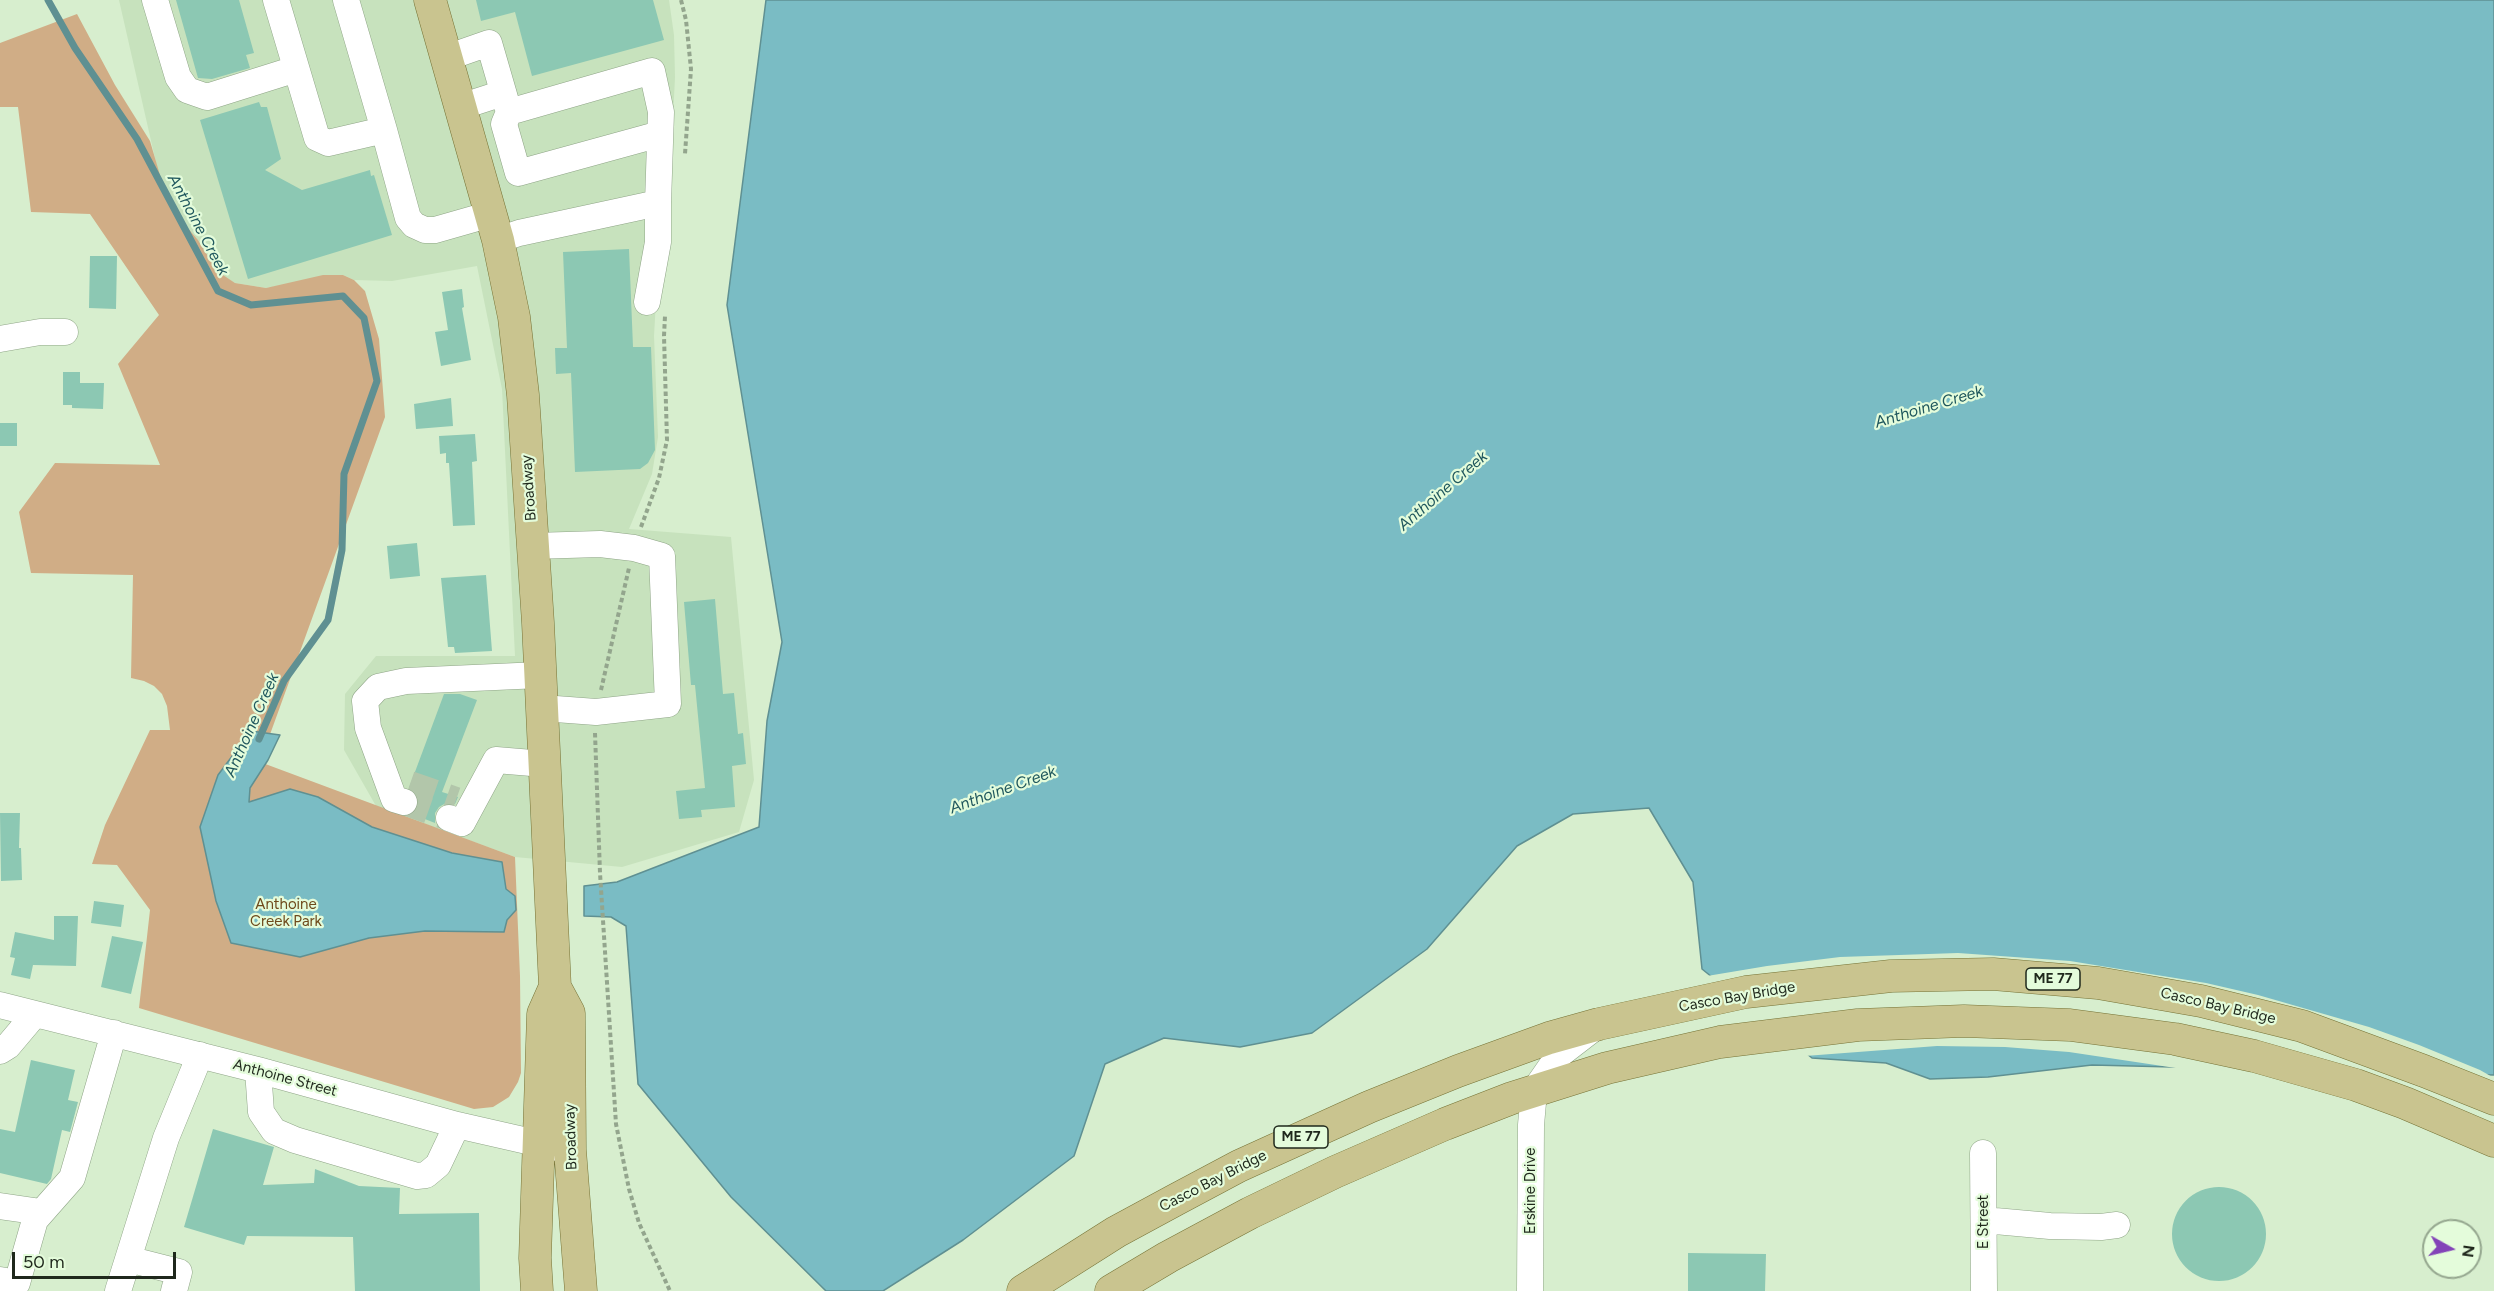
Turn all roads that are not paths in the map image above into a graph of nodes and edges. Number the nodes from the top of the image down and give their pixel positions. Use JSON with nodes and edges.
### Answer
{"nodes":[{"id":1,"x":155,"y":0,"type":"edge"},
{"id":2,"x":276,"y":0,"type":"edge"},
{"id":3,"x":346,"y":0,"type":"edge"},
{"id":4,"x":430,"y":0,"type":"edge"},
{"id":5,"x":446,"y":57,"type":"junction"},
{"id":6,"x":296,"y":69,"type":"junction"},
{"id":7,"x":506,"y":103,"type":"junction"},
{"id":8,"x":460,"y":107,"type":"junction"},
{"id":9,"x":384,"y":130,"type":"junction"},
{"id":10,"x":660,"y":134,"type":"junction"},
{"id":11,"x":510,"y":147,"type":"junction"},
{"id":12,"x":475,"y":158,"type":"junction"},
{"id":13,"x":658,"y":204,"type":"junction"},
{"id":14,"x":494,"y":227,"type":"junction"},
{"id":15,"x":647,"y":302,"type":"dead end"},
{"id":16,"x":65,"y":332,"type":"dead end"},
{"id":17,"x":0,"y":339,"type":"edge"},
{"id":18,"x":533,"y":546,"type":"junction"},
{"id":19,"x":540,"y":675,"type":"junction"},
{"id":20,"x":542,"y":708,"type":"junction"},
{"id":21,"x":544,"y":764,"type":"junction"},
{"id":22,"x":401,"y":788,"type":"tunnel mouth"},
{"id":23,"x":459,"y":808,"type":"dead end"},
{"id":24,"x":555,"y":987,"type":"junction"},
{"id":25,"x":0,"y":1005,"type":"edge"},
{"id":26,"x":35,"y":1014,"type":"junction"},
{"id":27,"x":1599,"y":1024,"type":"junction"},
{"id":28,"x":114,"y":1033,"type":"junction"},
{"id":29,"x":0,"y":1051,"type":"edge"},
{"id":30,"x":200,"y":1055,"type":"junction"},
{"id":31,"x":258,"y":1070,"type":"junction"},
{"id":32,"x":1534,"y":1091,"type":"junction"},
{"id":33,"x":2494,"y":1099,"type":"edge"},
{"id":34,"x":457,"y":1125,"type":"junction"},
{"id":35,"x":2494,"y":1141,"type":"edge"},
{"id":36,"x":539,"y":1144,"type":"junction"},
{"id":37,"x":570,"y":1150,"type":"junction"},
{"id":38,"x":1983,"y":1153,"type":"dead end"},
{"id":39,"x":0,"y":1206,"type":"edge"},
{"id":40,"x":41,"y":1212,"type":"junction"},
{"id":41,"x":1984,"y":1220,"type":"junction"},
{"id":42,"x":2117,"y":1225,"type":"dead end"},
{"id":43,"x":128,"y":1259,"type":"junction"},
{"id":44,"x":0,"y":1280,"type":"edge"},
{"id":45,"x":118,"y":1291,"type":"edge"},
{"id":46,"x":174,"y":1291,"type":"edge"},
{"id":47,"x":537,"y":1291,"type":"edge"},
{"id":48,"x":581,"y":1291,"type":"edge"},
{"id":49,"x":1023,"y":1291,"type":"edge"},
{"id":50,"x":1111,"y":1291,"type":"edge"},
{"id":51,"x":1530,"y":1291,"type":"edge"},
{"id":52,"x":1984,"y":1291,"type":"edge"}],
"edges":[{"from":1,"to":6,"type":"street"},
{"from":2,"to":6,"type":"street"},
{"from":3,"to":9,"type":"street"},
{"from":4,"to":5,"type":"main road","name":"Broadway"},
{"from":5,"to":7,"type":"street"},
{"from":5,"to":8,"type":"main road","name":"Broadway"},
{"from":6,"to":9,"type":"street"},
{"from":7,"to":8,"type":"street"},
{"from":7,"to":10,"type":"street"},
{"from":7,"to":11,"type":"street"},
{"from":8,"to":12,"type":"main road","name":"Broadway"},
{"from":9,"to":14,"type":"street"},
{"from":10,"to":11,"type":"street"},
{"from":10,"to":13,"type":"street"},
{"from":11,"to":12,"type":"street"},
{"from":12,"to":14,"type":"main road","name":"Broadway"},
{"from":13,"to":14,"type":"street"},
{"from":13,"to":15,"type":"street"},
{"from":14,"to":18,"type":"main road","name":"Broadway"},
{"from":16,"to":17,"type":"street"},
{"from":18,"to":19,"type":"main road","name":"Broadway"},
{"from":18,"to":20,"type":"street"},
{"from":19,"to":20,"type":"main road","name":"Broadway"},
{"from":19,"to":22,"type":"street"},
{"from":20,"to":21,"type":"main road","name":"Broadway"},
{"from":21,"to":23,"type":"street"},
{"from":21,"to":24,"type":"main road","name":"Broadway"},
{"from":24,"to":36,"type":"main road","name":"Broadway"},
{"from":24,"to":37,"type":"main road","name":"Broadway"},
{"from":25,"to":26,"type":"street","name":"Anthoine Street"},
{"from":26,"to":28,"type":"street","name":"Anthoine Street"},
{"from":26,"to":29,"type":"street"},
{"from":27,"to":32,"type":"street"},
{"from":27,"to":33,"type":"main road","name":"Casco Bay Bridge","number":"ME 77"},
{"from":27,"to":49,"type":"main road","name":"Casco Bay Bridge","number":"ME 77"},
{"from":28,"to":30,"type":"street","name":"Anthoine Street"},
{"from":28,"to":40,"type":"street"},
{"from":30,"to":31,"type":"street","name":"Anthoine Street"},
{"from":30,"to":43,"type":"street"},
{"from":31,"to":34,"type":"street","name":"Anthoine Street"},
{"from":31,"to":34,"type":"street"},
{"from":32,"to":35,"type":"main road"},
{"from":32,"to":50,"type":"main road"},
{"from":32,"to":51,"type":"street","name":"Erskine Drive"},
{"from":34,"to":36,"type":"street","name":"Anthoine Street"},
{"from":36,"to":37,"type":"street","name":"Anthoine Street"},
{"from":36,"to":47,"type":"main road","name":"Broadway"},
{"from":37,"to":48,"type":"main road","name":"Broadway"},
{"from":38,"to":41,"type":"street","name":"E Street"},
{"from":39,"to":40,"type":"street"},
{"from":40,"to":44,"type":"street"},
{"from":41,"to":42,"type":"street"},
{"from":41,"to":52,"type":"street","name":"E Street"},
{"from":43,"to":45,"type":"street"},
{"from":43,"to":46,"type":"street"}]}
